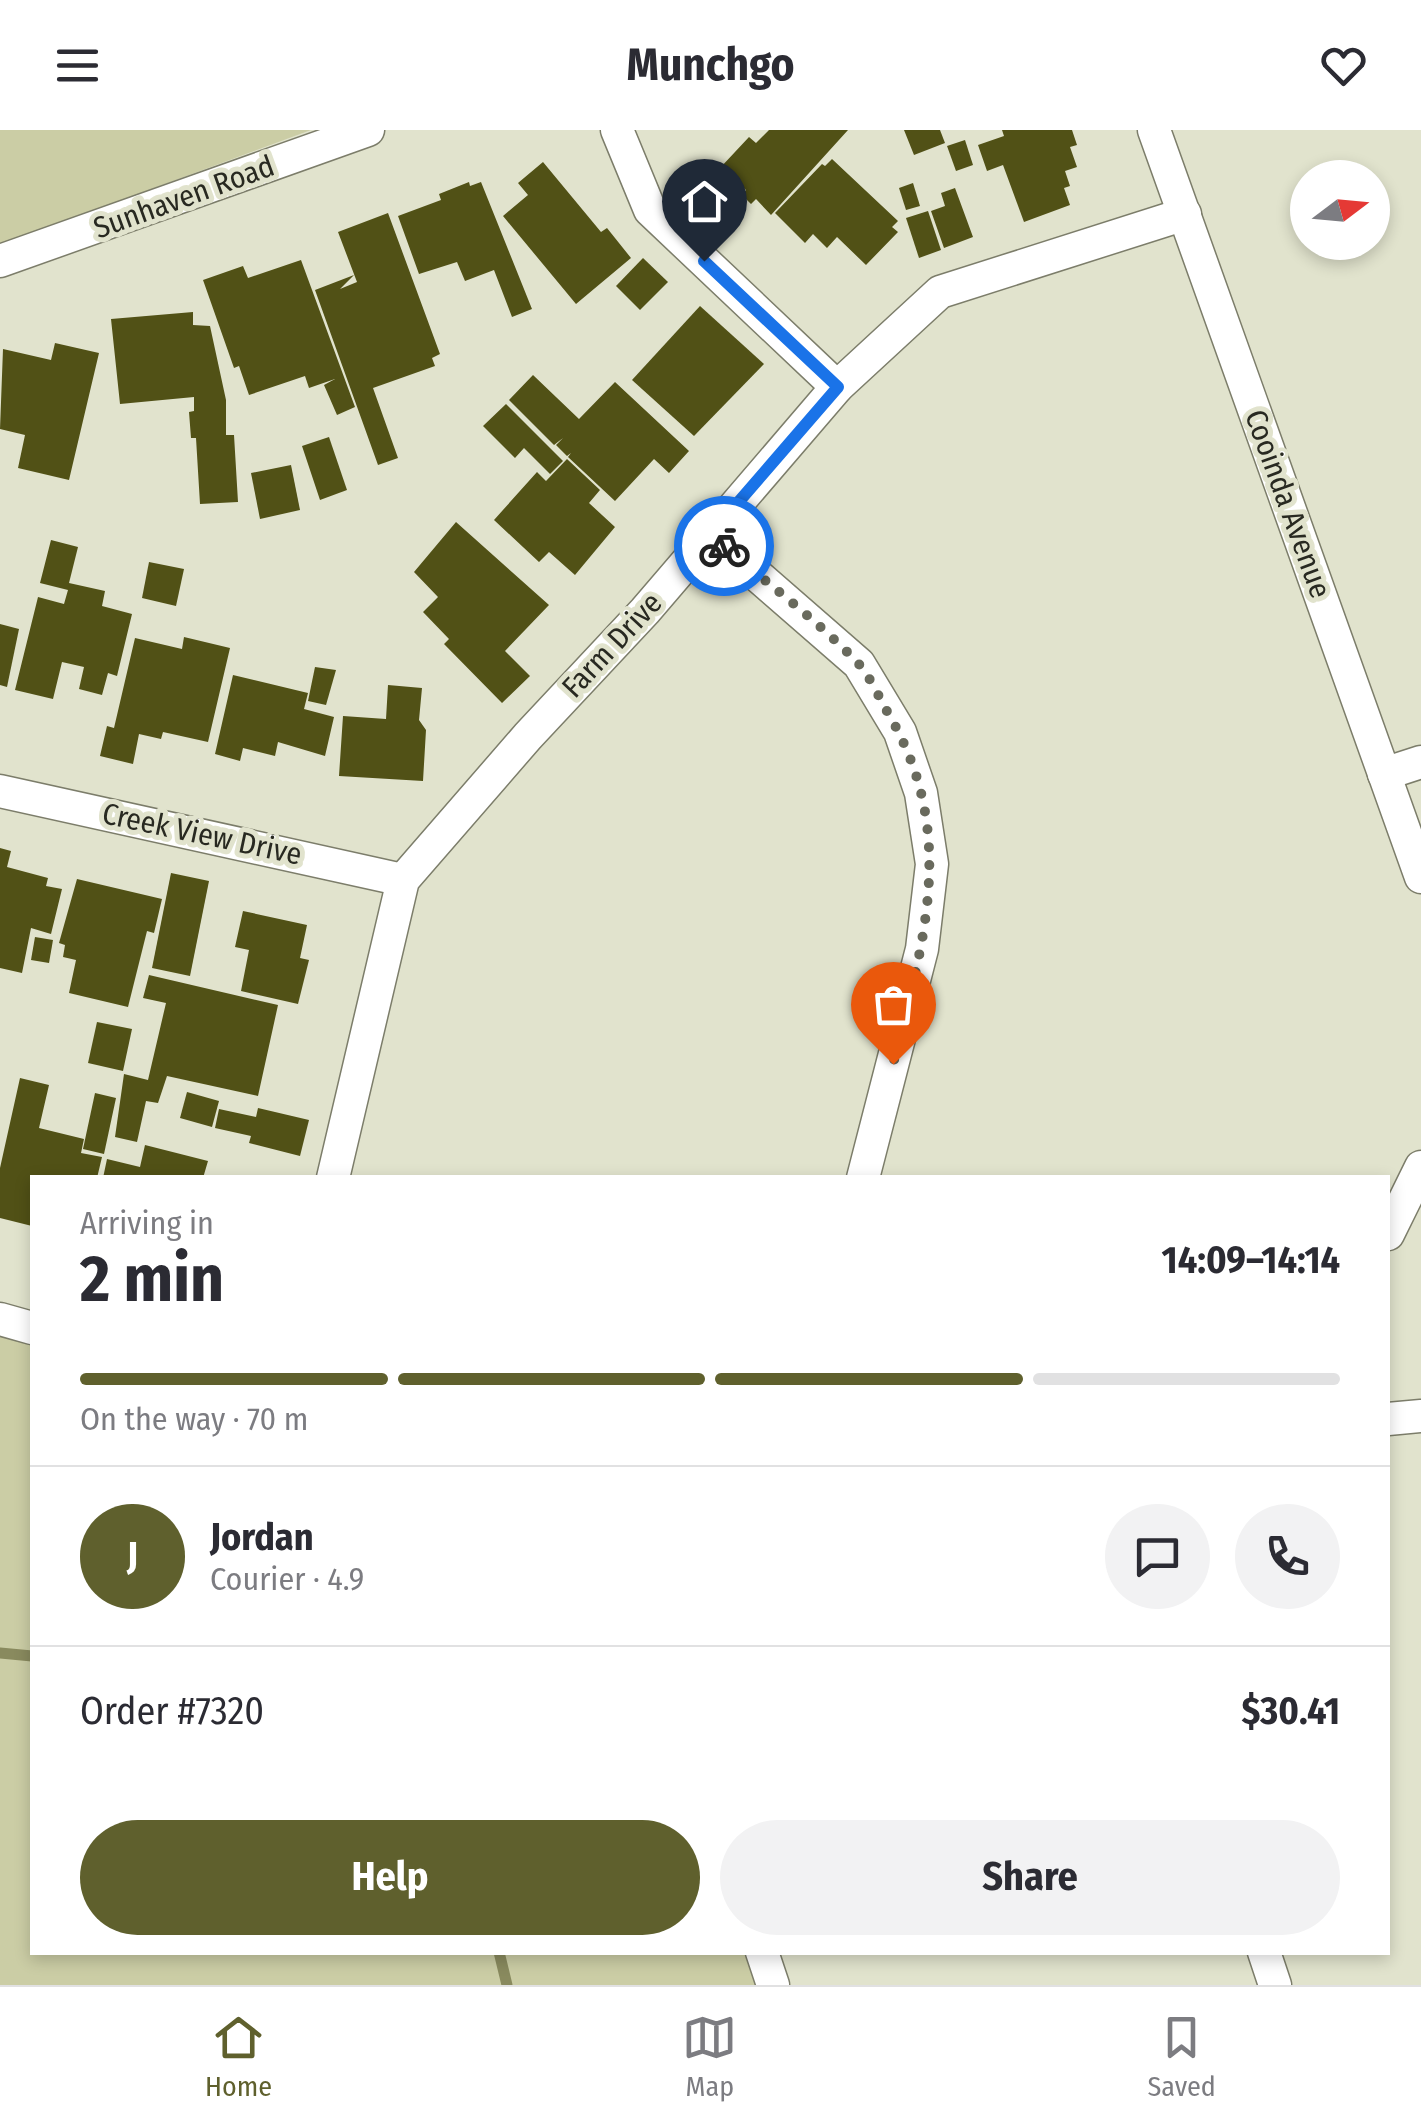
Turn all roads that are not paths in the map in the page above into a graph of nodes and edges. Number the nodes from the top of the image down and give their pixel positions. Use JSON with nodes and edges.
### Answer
{"nodes":[{"id":1,"x":368,"y":130,"type":"edge"},
{"id":2,"x":617,"y":130,"type":"edge"},
{"id":3,"x":1154,"y":130,"type":"edge"},
{"id":4,"x":1184,"y":214,"type":"junction"},
{"id":5,"x":0,"y":261,"type":"edge"},
{"id":6,"x":838,"y":387,"type":"junction"},
{"id":7,"x":710,"y":535,"type":"junction"},
{"id":8,"x":1421,"y":762,"type":"edge"},
{"id":9,"x":1384,"y":774,"type":"junction"},
{"id":10,"x":0,"y":792,"type":"edge"},
{"id":11,"x":1421,"y":878,"type":"edge"},
{"id":12,"x":404,"y":880,"type":"junction"},
{"id":13,"x":1421,"y":1167,"type":"edge"},
{"id":14,"x":334,"y":1175,"type":"edge"},
{"id":15,"x":864,"y":1175,"type":"edge"},
{"id":16,"x":1390,"y":1230,"type":"edge"},
{"id":17,"x":0,"y":1319,"type":"edge"},
{"id":18,"x":30,"y":1327,"type":"edge"},
{"id":19,"x":763,"y":1955,"type":"edge"},
{"id":20,"x":1265,"y":1955,"type":"edge"},
{"id":21,"x":773,"y":1985,"type":"edge"},
{"id":22,"x":1275,"y":1985,"type":"edge"}],
"edges":[{"from":1,"to":5,"type":"street","name":"Sunhaven Road"},
{"from":2,"to":6,"type":"street"},
{"from":3,"to":4,"type":"street","name":"Cooinda Avenue"},
{"from":4,"to":6,"type":"street","name":"Farm Drive"},
{"from":4,"to":9,"type":"street","name":"Cooinda Avenue"},
{"from":6,"to":7,"type":"street","name":"Farm Drive"},
{"from":7,"to":12,"type":"street","name":"Farm Drive"},
{"from":7,"to":15,"type":"street"},
{"from":8,"to":9,"type":"street"},
{"from":9,"to":11,"type":"street","name":"Cooinda Avenue"},
{"from":10,"to":12,"type":"street","name":"Creek View Drive"},
{"from":12,"to":14,"type":"street","name":"Farm Drive"},
{"from":13,"to":16,"type":"street"},
{"from":17,"to":18,"type":"street"},
{"from":19,"to":21,"type":"street"},
{"from":20,"to":22,"type":"street"}]}
